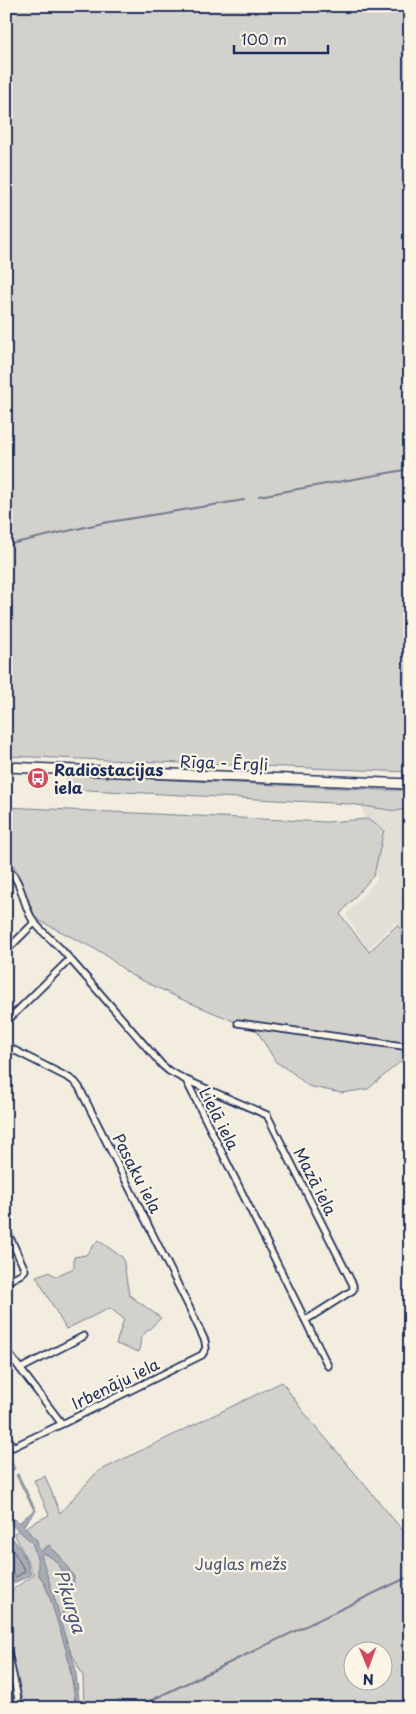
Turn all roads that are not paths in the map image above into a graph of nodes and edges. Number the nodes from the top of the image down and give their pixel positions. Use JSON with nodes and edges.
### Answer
{"nodes":[{"id":1,"x":6,"y":767,"type":"edge"},
{"id":2,"x":410,"y":784,"type":"edge"},
{"id":3,"x":6,"y":869,"type":"edge"},
{"id":4,"x":35,"y":922,"type":"junction"},
{"id":5,"x":6,"y":951,"type":"edge"},
{"id":6,"x":70,"y":960,"type":"junction"},
{"id":7,"x":6,"y":1022,"type":"edge"},
{"id":8,"x":238,"y":1023,"type":"dead end"},
{"id":9,"x":6,"y":1046,"type":"edge"},
{"id":10,"x":410,"y":1047,"type":"edge"},
{"id":11,"x":186,"y":1080,"type":"junction"},
{"id":12,"x":6,"y":1229,"type":"edge"},
{"id":13,"x":6,"y":1282,"type":"edge"},
{"id":14,"x":306,"y":1320,"type":"junction"},
{"id":15,"x":84,"y":1336,"type":"dead end"},
{"id":16,"x":206,"y":1348,"type":"joint"},
{"id":17,"x":6,"y":1350,"type":"edge"},
{"id":18,"x":328,"y":1366,"type":"dead end"},
{"id":19,"x":20,"y":1369,"type":"junction"},
{"id":20,"x":62,"y":1424,"type":"junction"},
{"id":21,"x":6,"y":1434,"type":"edge"},
{"id":22,"x":6,"y":1643,"type":"edge"},
{"id":23,"x":20,"y":1708,"type":"edge"}],
"edges":[{"from":1,"to":2,"type":"main road","name":"Rīga - Ērgļi"},
{"from":3,"to":4,"type":"street","name":"Lielā iela"},
{"from":4,"to":5,"type":"street"},
{"from":4,"to":6,"type":"street","name":"Lielā iela"},
{"from":6,"to":7,"type":"street"},
{"from":6,"to":11,"type":"street","name":"Lielā iela"},
{"from":8,"to":10,"type":"street"},
{"from":9,"to":16,"type":"street","name":"Pasaku iela"},
{"from":11,"to":14,"type":"street","name":"Lielā iela"},
{"from":11,"to":14,"type":"street","name":"Mazā iela"},
{"from":12,"to":13,"type":"street"},
{"from":14,"to":18,"type":"street","name":"Lielā iela"},
{"from":15,"to":19,"type":"street"},
{"from":16,"to":20,"type":"street","name":"Irbenāju iela"},
{"from":17,"to":19,"type":"street","name":"Irbenāju iela"},
{"from":19,"to":20,"type":"street","name":"Irbenāju iela"},
{"from":20,"to":21,"type":"street"},
{"from":22,"to":23,"type":"street"}]}
